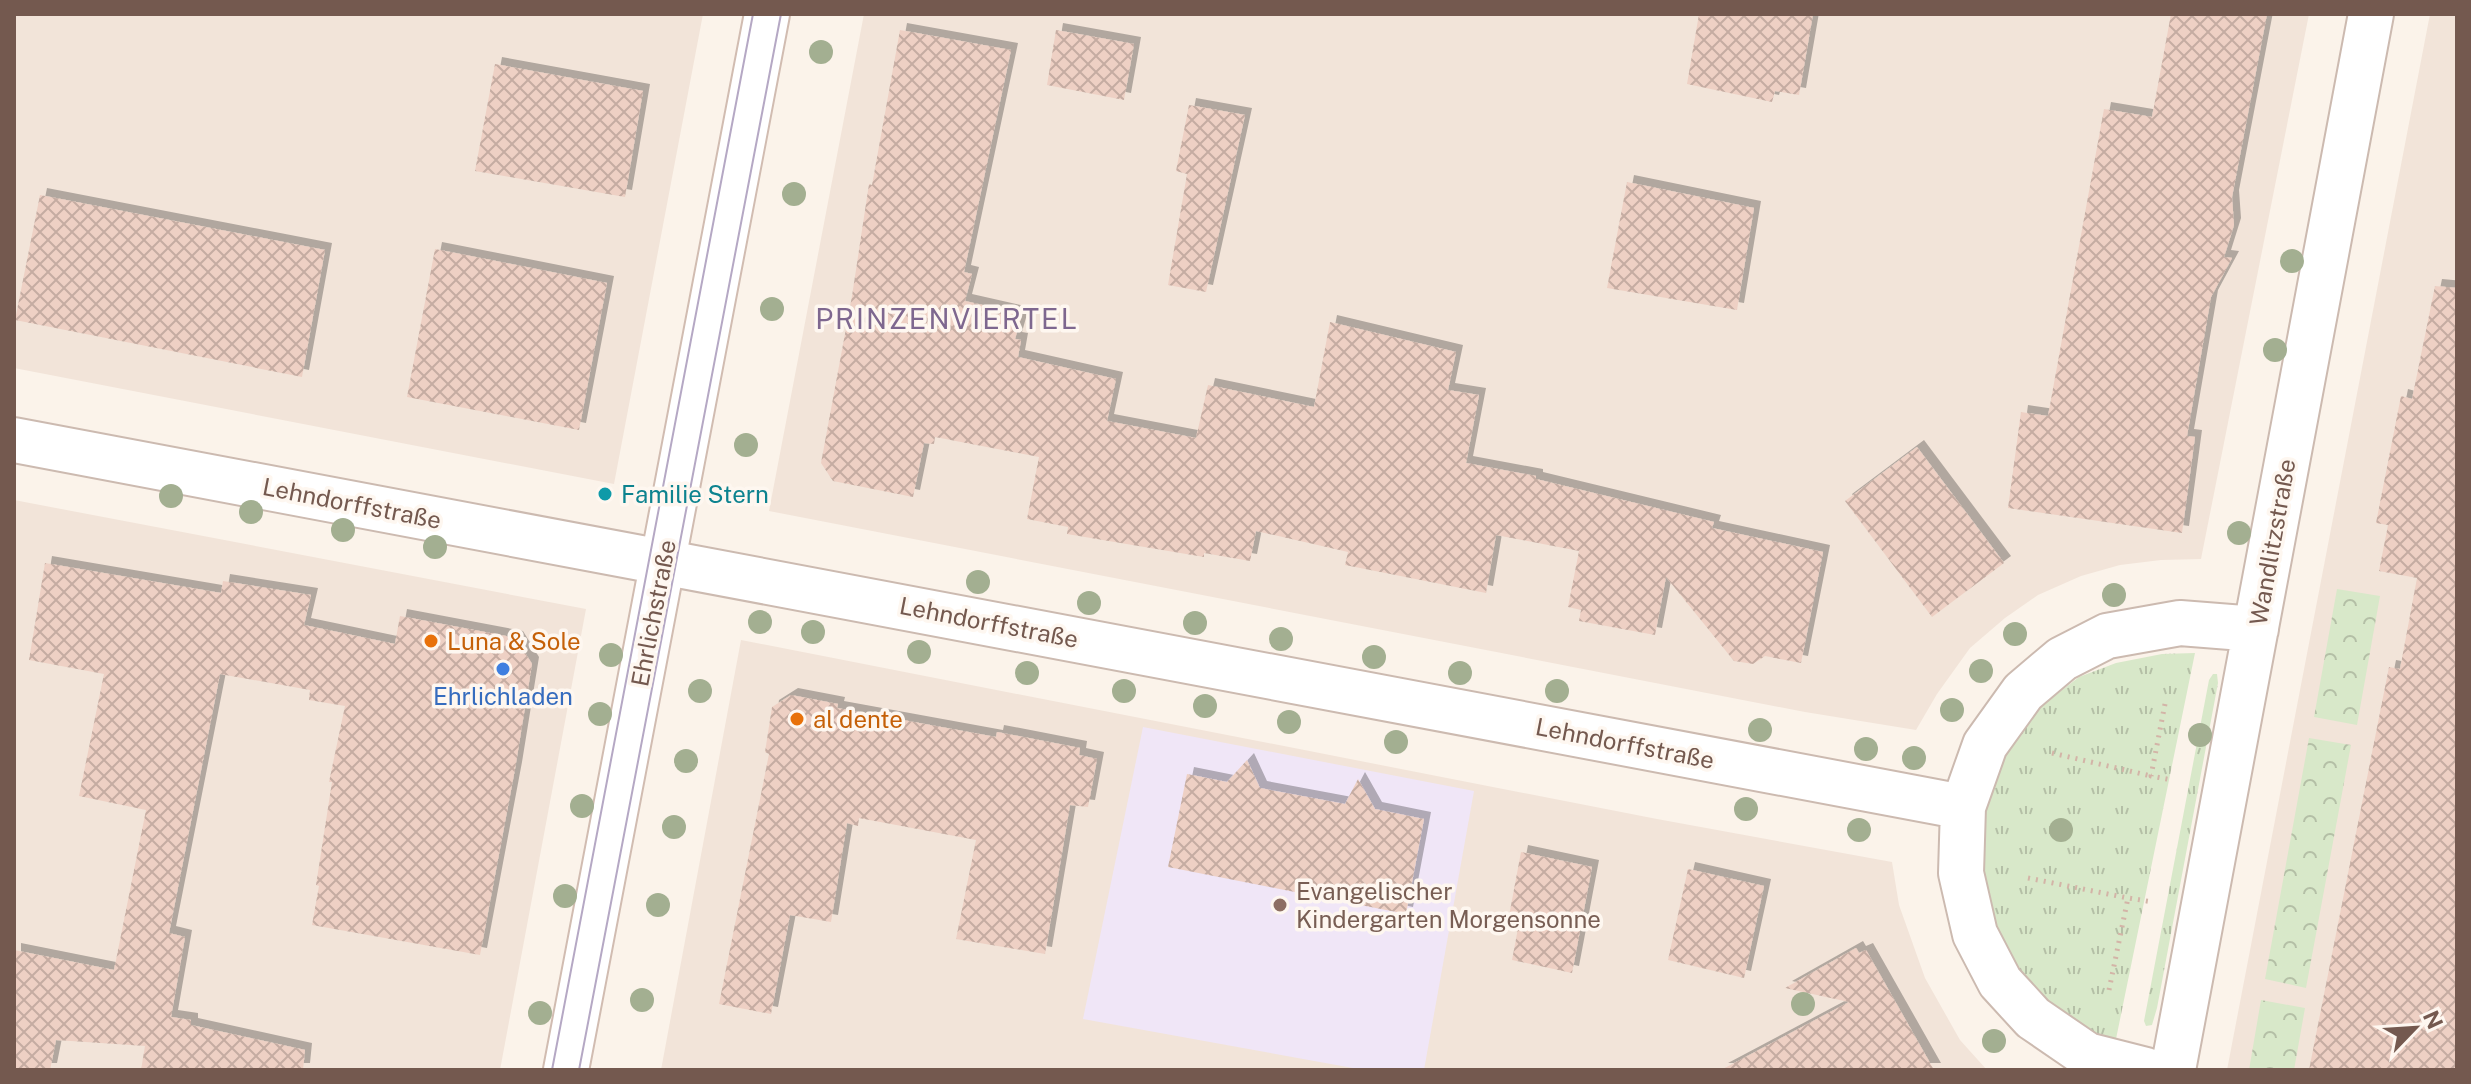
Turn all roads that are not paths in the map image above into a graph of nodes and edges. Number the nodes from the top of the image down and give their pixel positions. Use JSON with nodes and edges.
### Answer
{"nodes":[{"id":1,"x":767,"y":14,"type":"edge"},
{"id":2,"x":2371,"y":14,"type":"edge"},
{"id":3,"x":14,"y":440,"type":"edge"},
{"id":4,"x":663,"y":561,"type":"junction"},
{"id":5,"x":2256,"y":629,"type":"junction"},
{"id":6,"x":1963,"y":807,"type":"junction"},
{"id":7,"x":566,"y":1070,"type":"edge"},
{"id":8,"x":2146,"y":1070,"type":"edge"},
{"id":9,"x":2173,"y":1070,"type":"edge"}],
"edges":[{"from":1,"to":4,"type":"street","name":"Ehrlichstraße"},
{"from":2,"to":5,"type":"street","name":"Wandlitzstraße"},
{"from":3,"to":4,"type":"street","name":"Lehndorffstraße"},
{"from":4,"to":6,"type":"street","name":"Lehndorffstraße"},
{"from":4,"to":7,"type":"street","name":"Ehrlichstraße"},
{"from":5,"to":6,"type":"street"},
{"from":5,"to":9,"type":"street","name":"Wandlitzstraße"},
{"from":6,"to":8,"type":"street"}]}
